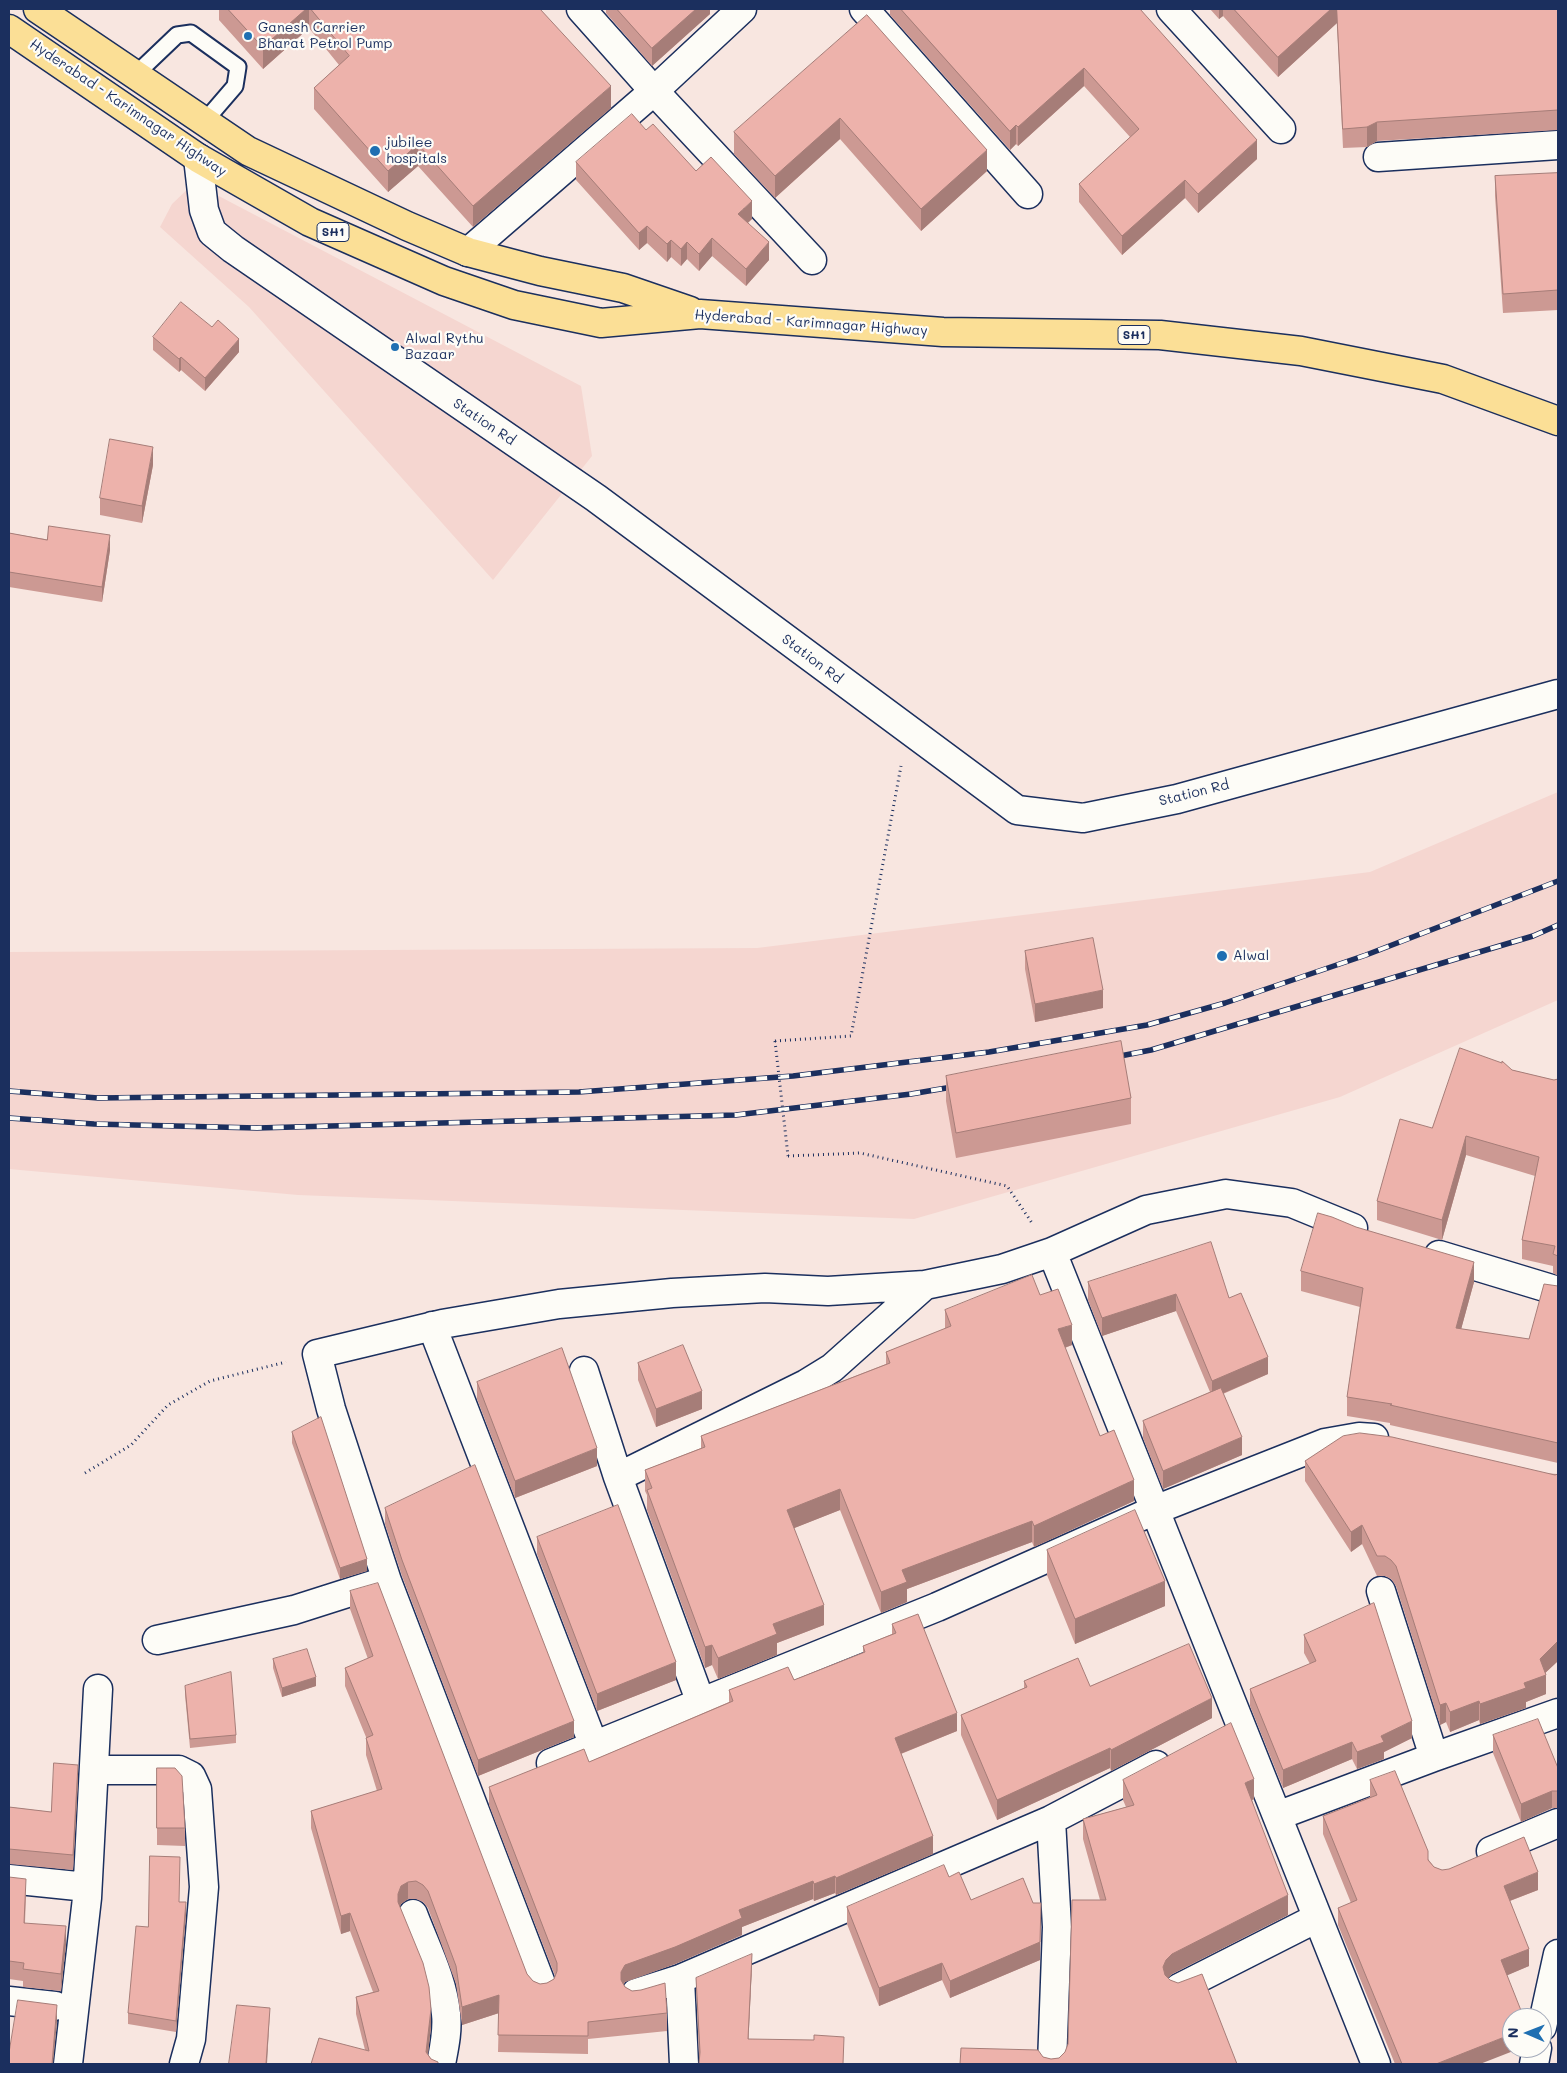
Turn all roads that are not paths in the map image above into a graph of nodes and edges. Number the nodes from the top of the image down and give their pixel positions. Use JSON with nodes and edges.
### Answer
{"nodes":[{"id":1,"x":38,"y":9,"type":"edge"},
{"id":2,"x":581,"y":9,"type":"edge"},
{"id":3,"x":742,"y":9,"type":"edge"},
{"id":4,"x":864,"y":9,"type":"edge"},
{"id":5,"x":1171,"y":9,"type":"edge"},
{"id":6,"x":9,"y":29,"type":"edge"},
{"id":7,"x":134,"y":76,"type":"junction"},
{"id":8,"x":654,"y":91,"type":"junction"},
{"id":9,"x":204,"y":122,"type":"junction"},
{"id":10,"x":1281,"y":129,"type":"dead end"},
{"id":11,"x":1558,"y":145,"type":"edge"},
{"id":12,"x":1378,"y":157,"type":"dead end"},
{"id":13,"x":198,"y":158,"type":"junction"},
{"id":14,"x":1028,"y":194,"type":"dead end"},
{"id":15,"x":468,"y":252,"type":"junction"},
{"id":16,"x":812,"y":260,"type":"dead end"},
{"id":17,"x":700,"y":314,"type":"junction"},
{"id":18,"x":1558,"y":421,"type":"edge"},
{"id":19,"x":1558,"y":694,"type":"edge"},
{"id":20,"x":1380,"y":1238,"type":"edge"},
{"id":21,"x":1417,"y":1249,"type":"edge"},
{"id":22,"x":1052,"y":1252,"type":"junction"},
{"id":23,"x":925,"y":1286,"type":"junction"},
{"id":24,"x":1558,"y":1291,"type":"edge"},
{"id":25,"x":432,"y":1326,"type":"junction"},
{"id":26,"x":584,"y":1371,"type":"dead end"},
{"id":27,"x":1394,"y":1441,"type":"edge"},
{"id":28,"x":618,"y":1477,"type":"junction"},
{"id":29,"x":1155,"y":1510,"type":"junction"},
{"id":30,"x":387,"y":1580,"type":"junction"},
{"id":31,"x":1381,"y":1591,"type":"dead end"},
{"id":32,"x":157,"y":1640,"type":"dead end"},
{"id":33,"x":98,"y":1689,"type":"dead end"},
{"id":34,"x":701,"y":1703,"type":"junction"},
{"id":35,"x":1558,"y":1713,"type":"edge"},
{"id":36,"x":1239,"y":1722,"type":"junction"},
{"id":37,"x":1214,"y":1735,"type":"edge"},
{"id":38,"x":594,"y":1746,"type":"junction"},
{"id":39,"x":1179,"y":1753,"type":"edge"},
{"id":40,"x":1434,"y":1757,"type":"junction"},
{"id":41,"x":94,"y":1770,"type":"junction"},
{"id":42,"x":532,"y":1771,"type":"edge"},
{"id":43,"x":497,"y":1785,"type":"edge"},
{"id":44,"x":470,"y":1796,"type":"junction"},
{"id":45,"x":1277,"y":1816,"type":"junction"},
{"id":46,"x":1051,"y":1820,"type":"junction"},
{"id":47,"x":1558,"y":1823,"type":"edge"},
{"id":48,"x":1470,"y":1860,"type":"edge"},
{"id":49,"x":9,"y":1879,"type":"edge"},
{"id":50,"x":87,"y":1887,"type":"junction"},
{"id":51,"x":413,"y":1914,"type":"dead end"},
{"id":52,"x":1317,"y":1918,"type":"junction"},
{"id":53,"x":1558,"y":1954,"type":"edge"},
{"id":54,"x":680,"y":1979,"type":"junction"},
{"id":55,"x":542,"y":1986,"type":"edge"},
{"id":56,"x":1179,"y":1988,"type":"edge"},
{"id":57,"x":636,"y":1993,"type":"edge"},
{"id":58,"x":9,"y":2001,"type":"edge"},
{"id":59,"x":74,"y":2008,"type":"junction"},
{"id":60,"x":1546,"y":2008,"type":"edge"},
{"id":61,"x":68,"y":2064,"type":"edge"},
{"id":62,"x":184,"y":2064,"type":"edge"},
{"id":63,"x":440,"y":2064,"type":"edge"},
{"id":64,"x":684,"y":2064,"type":"edge"},
{"id":65,"x":1052,"y":2064,"type":"edge"},
{"id":66,"x":1376,"y":2064,"type":"edge"}],
"edges":[{"from":1,"to":7,"type":"main road"},
{"from":2,"to":8,"type":"street"},
{"from":3,"to":8,"type":"street"},
{"from":4,"to":14,"type":"street"},
{"from":5,"to":10,"type":"street"},
{"from":6,"to":13,"type":"main road","name":"Hyderabad - Karimnagar Highway","number":"SH1"},
{"from":7,"to":9,"type":"main road"},
{"from":7,"to":9,"type":"lane"},
{"from":8,"to":15,"type":"street"},
{"from":8,"to":16,"type":"street"},
{"from":9,"to":15,"type":"main road"},
{"from":11,"to":12,"type":"street"},
{"from":13,"to":17,"type":"main road","name":"Hyderabad - Karimnagar Highway","number":"SH1"},
{"from":13,"to":19,"type":"street","name":"Station Rd"},
{"from":15,"to":17,"type":"main road"},
{"from":17,"to":18,"type":"main road","name":"Hyderabad - Karimnagar Highway","number":"SH1"},
{"from":20,"to":22,"type":"street"},
{"from":21,"to":24,"type":"street"},
{"from":22,"to":23,"type":"street"},
{"from":22,"to":29,"type":"street"},
{"from":23,"to":25,"type":"street"},
{"from":23,"to":28,"type":"street"},
{"from":25,"to":30,"type":"street"},
{"from":25,"to":38,"type":"street"},
{"from":26,"to":28,"type":"street"},
{"from":27,"to":29,"type":"street"},
{"from":28,"to":34,"type":"street"},
{"from":29,"to":34,"type":"street"},
{"from":29,"to":36,"type":"street"},
{"from":30,"to":32,"type":"street"},
{"from":30,"to":44,"type":"street"},
{"from":31,"to":40,"type":"street"},
{"from":33,"to":41,"type":"street"},
{"from":34,"to":38,"type":"street"},
{"from":35,"to":40,"type":"street"},
{"from":36,"to":37,"type":"street"},
{"from":36,"to":45,"type":"street"},
{"from":38,"to":42,"type":"street"},
{"from":39,"to":46,"type":"street"},
{"from":40,"to":45,"type":"street"},
{"from":41,"to":50,"type":"street"},
{"from":41,"to":62,"type":"street"},
{"from":43,"to":44,"type":"street"},
{"from":44,"to":55,"type":"street"},
{"from":45,"to":52,"type":"street"},
{"from":46,"to":54,"type":"street"},
{"from":46,"to":65,"type":"street"},
{"from":47,"to":48,"type":"street"},
{"from":49,"to":50,"type":"street"},
{"from":50,"to":59,"type":"street"},
{"from":51,"to":63,"type":"street"},
{"from":52,"to":56,"type":"street"},
{"from":52,"to":66,"type":"street"},
{"from":53,"to":60,"type":"street"},
{"from":54,"to":57,"type":"street"},
{"from":54,"to":64,"type":"street"},
{"from":58,"to":59,"type":"street"},
{"from":59,"to":61,"type":"street"}]}
